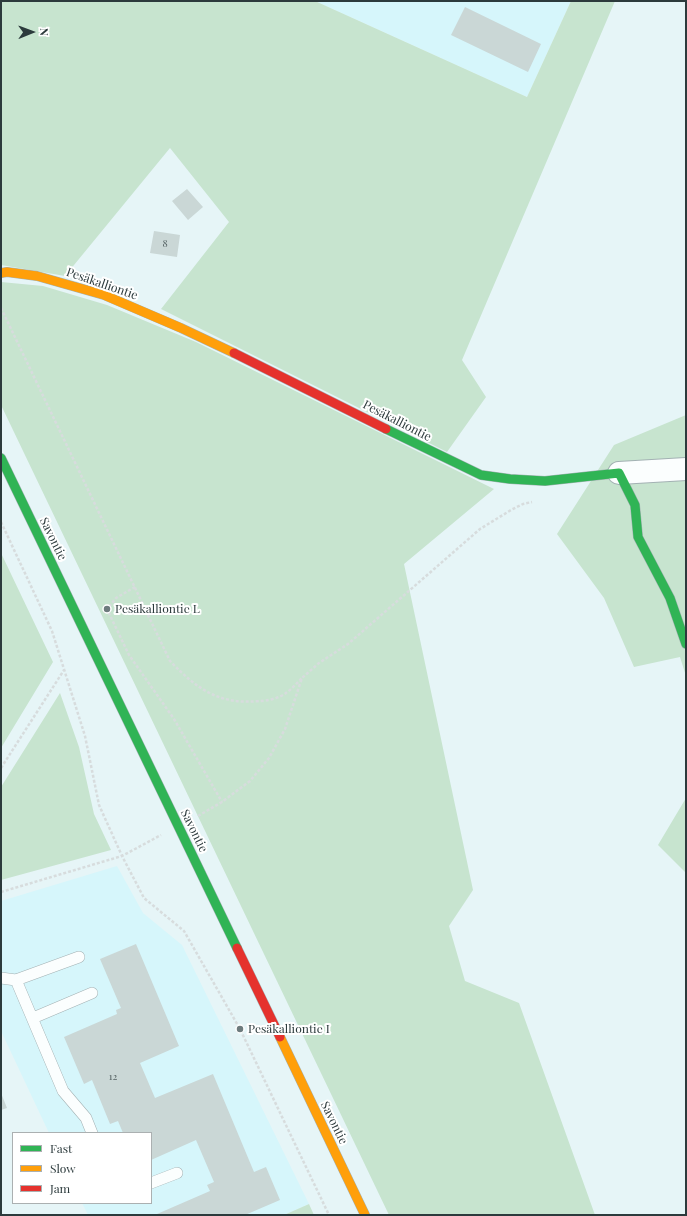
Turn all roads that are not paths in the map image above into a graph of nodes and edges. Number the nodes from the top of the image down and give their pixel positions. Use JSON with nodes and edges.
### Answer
{"nodes":[{"id":1,"x":1,"y":273,"type":"edge"},
{"id":2,"x":1,"y":458,"type":"edge"},
{"id":3,"x":686,"y":469,"type":"edge"},
{"id":4,"x":619,"y":473,"type":"junction"},
{"id":5,"x":686,"y":644,"type":"edge"},
{"id":6,"x":79,"y":957,"type":"dead end"},
{"id":7,"x":1,"y":978,"type":"edge"},
{"id":8,"x":16,"y":980,"type":"junction"},
{"id":9,"x":92,"y":993,"type":"dead end"},
{"id":10,"x":33,"y":1018,"type":"junction"},
{"id":11,"x":92,"y":1132,"type":"edge"},
{"id":12,"x":177,"y":1173,"type":"dead end"},
{"id":13,"x":152,"y":1183,"type":"edge"},
{"id":14,"x":365,"y":1215,"type":"edge"}],
"edges":[{"from":1,"to":4,"type":"street","name":"Pesäkalliontie"},
{"from":2,"to":14,"type":"street","name":"Savontie"},
{"from":3,"to":4,"type":"street"},
{"from":4,"to":5,"type":"street"},
{"from":6,"to":8,"type":"lane"},
{"from":7,"to":8,"type":"lane"},
{"from":8,"to":10,"type":"lane"},
{"from":9,"to":10,"type":"lane"},
{"from":10,"to":11,"type":"lane"},
{"from":12,"to":13,"type":"lane"}]}
